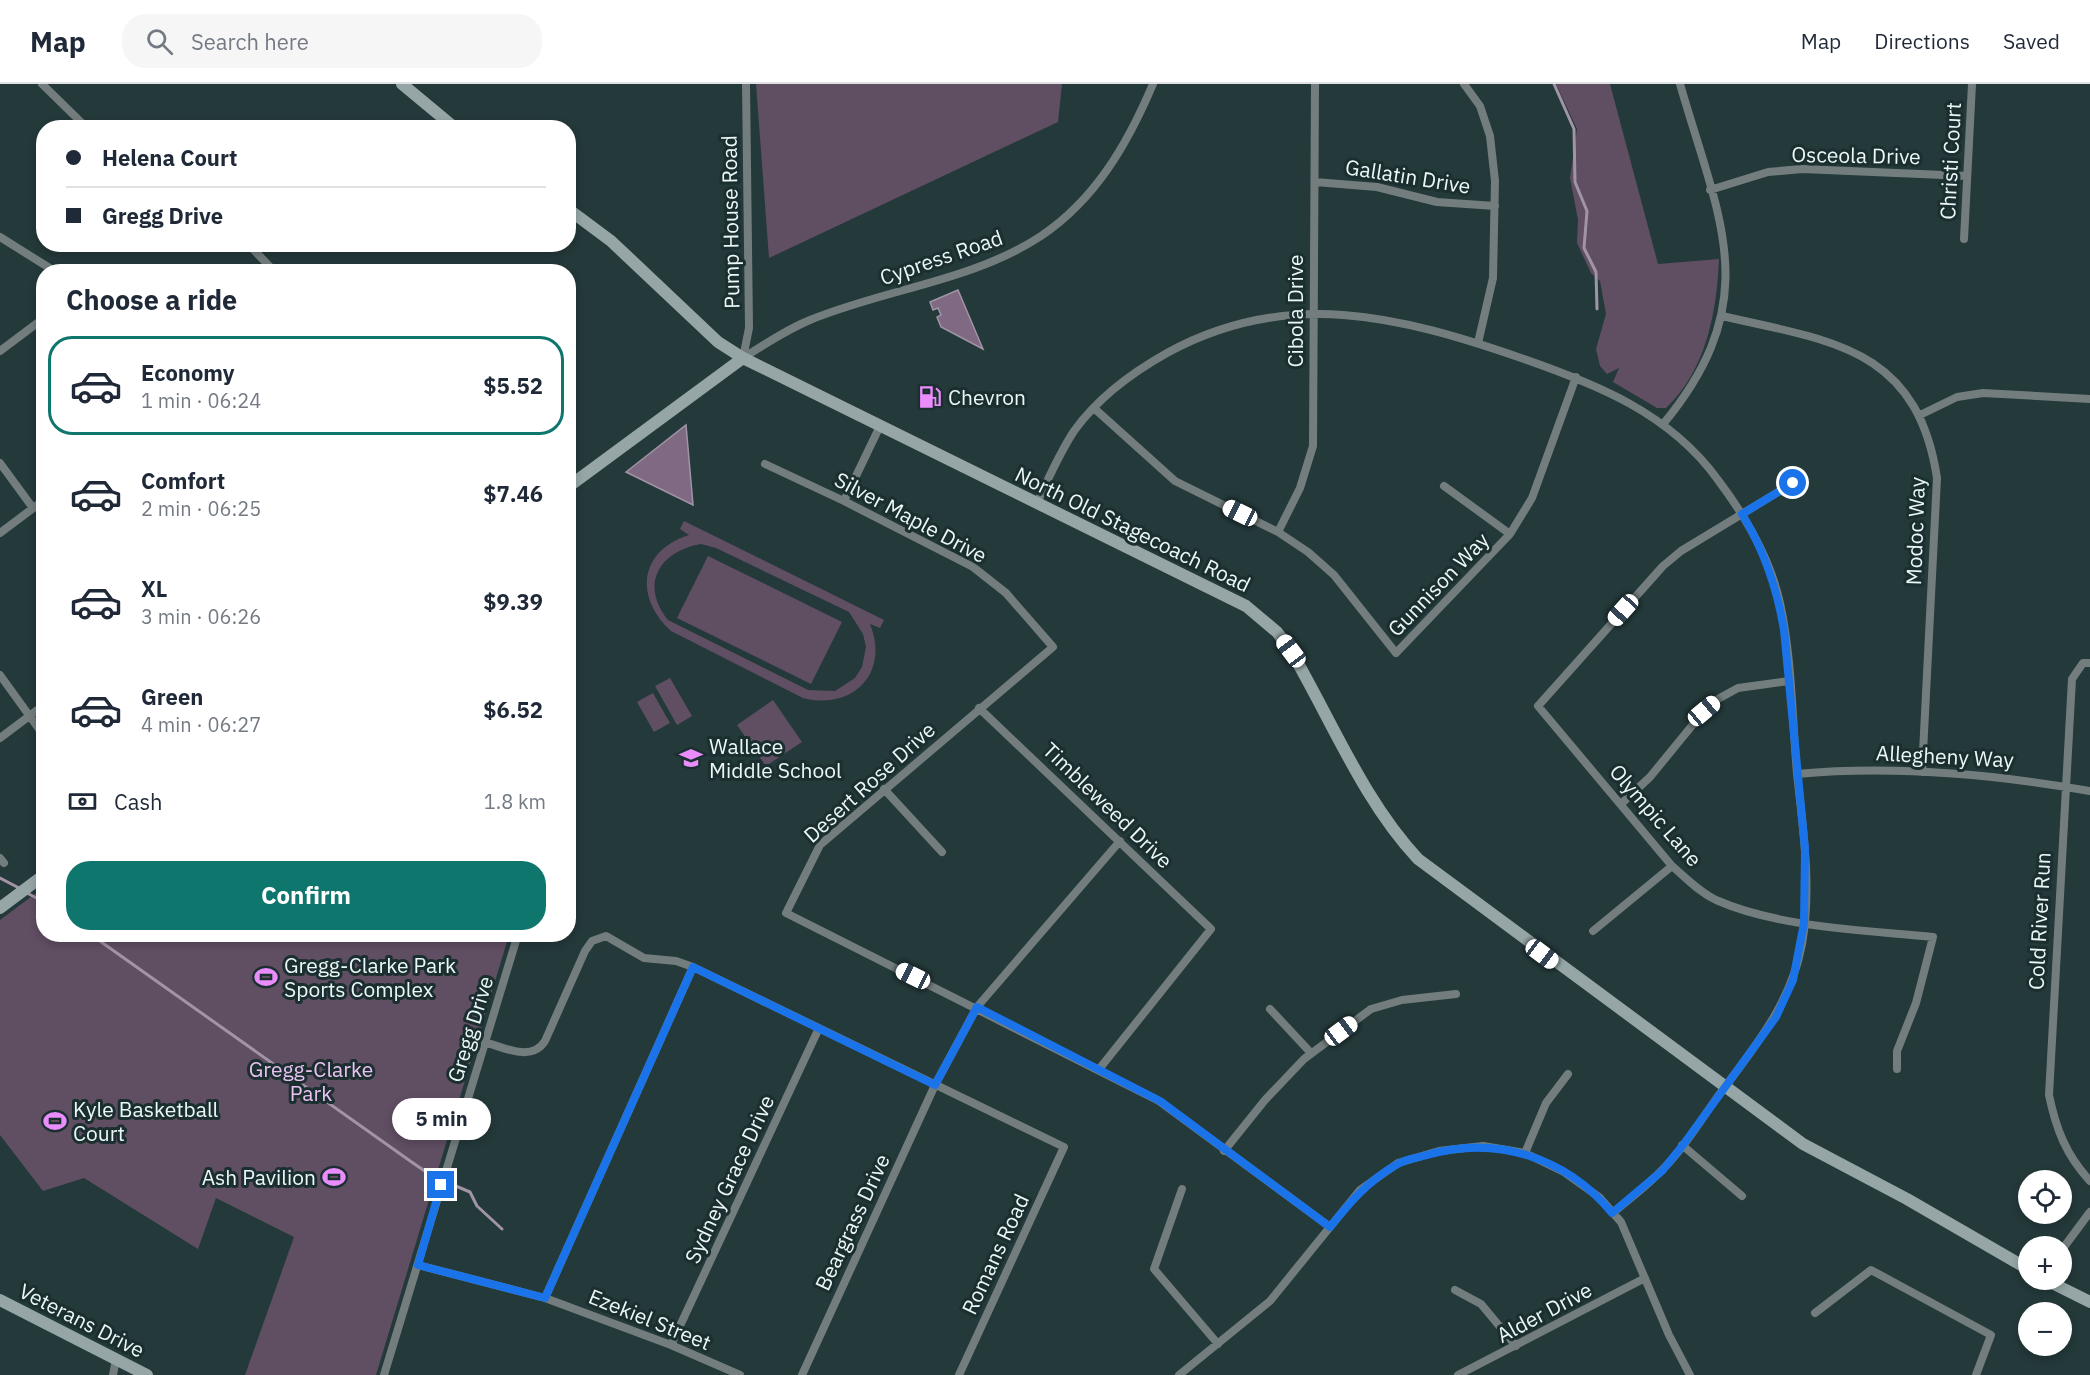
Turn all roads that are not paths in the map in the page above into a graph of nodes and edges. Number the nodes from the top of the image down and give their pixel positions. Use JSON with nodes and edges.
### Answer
{"nodes":[{"id":1,"x":42,"y":84,"type":"edge"},
{"id":2,"x":402,"y":84,"type":"edge"},
{"id":3,"x":746,"y":84,"type":"edge"},
{"id":4,"x":1154,"y":84,"type":"edge"},
{"id":5,"x":1315,"y":84,"type":"edge"},
{"id":6,"x":1464,"y":84,"type":"edge"},
{"id":7,"x":1680,"y":84,"type":"edge"},
{"id":8,"x":1972,"y":84,"type":"edge"},
{"id":9,"x":79,"y":120,"type":"edge"},
{"id":10,"x":445,"y":120,"type":"edge"},
{"id":11,"x":1967,"y":176,"type":"junction"},
{"id":12,"x":1315,"y":182,"type":"junction"},
{"id":13,"x":1710,"y":190,"type":"junction"},
{"id":14,"x":1495,"y":206,"type":"junction"},
{"id":15,"x":576,"y":215,"type":"edge"},
{"id":16,"x":0,"y":237,"type":"edge"},
{"id":17,"x":1964,"y":239,"type":"dead end"},
{"id":18,"x":256,"y":252,"type":"edge"},
{"id":19,"x":43,"y":264,"type":"edge"},
{"id":20,"x":267,"y":264,"type":"edge"},
{"id":21,"x":1312,"y":312,"type":"junction"},
{"id":22,"x":1722,"y":316,"type":"junction"},
{"id":23,"x":36,"y":324,"type":"edge"},
{"id":24,"x":1478,"y":343,"type":"junction"},
{"id":25,"x":0,"y":351,"type":"edge"},
{"id":26,"x":743,"y":358,"type":"junction"},
{"id":27,"x":1576,"y":377,"type":"junction"},
{"id":28,"x":2090,"y":399,"type":"edge"},
{"id":29,"x":1095,"y":409,"type":"junction"},
{"id":30,"x":1920,"y":415,"type":"junction"},
{"id":31,"x":1665,"y":423,"type":"junction"},
{"id":32,"x":880,"y":426,"type":"junction"},
{"id":33,"x":0,"y":463,"type":"edge"},
{"id":34,"x":765,"y":464,"type":"dead end"},
{"id":35,"x":576,"y":481,"type":"edge"},
{"id":36,"x":1793,"y":483,"type":"dead end"},
{"id":37,"x":1444,"y":486,"type":"dead end"},
{"id":38,"x":844,"y":501,"type":"junction"},
{"id":39,"x":1037,"y":503,"type":"junction"},
{"id":40,"x":36,"y":506,"type":"edge"},
{"id":41,"x":33,"y":508,"type":"junction"},
{"id":42,"x":1742,"y":514,"type":"junction"},
{"id":43,"x":0,"y":532,"type":"edge"},
{"id":44,"x":1278,"y":532,"type":"junction"},
{"id":45,"x":1510,"y":534,"type":"junction"},
{"id":46,"x":1053,"y":647,"type":"joint"},
{"id":47,"x":2090,"y":663,"type":"edge"},
{"id":48,"x":0,"y":675,"type":"edge"},
{"id":49,"x":1790,"y":681,"type":"junction"},
{"id":50,"x":979,"y":708,"type":"junction"},
{"id":51,"x":36,"y":711,"type":"edge"},
{"id":52,"x":29,"y":716,"type":"junction"},
{"id":53,"x":36,"y":725,"type":"edge"},
{"id":54,"x":0,"y":738,"type":"edge"},
{"id":55,"x":1922,"y":772,"type":"junction"},
{"id":56,"x":1797,"y":774,"type":"junction"},
{"id":57,"x":2064,"y":787,"type":"junction"},
{"id":58,"x":884,"y":789,"type":"junction"},
{"id":59,"x":2090,"y":791,"type":"edge"},
{"id":60,"x":1620,"y":804,"type":"junction"},
{"id":61,"x":1120,"y":841,"type":"junction"},
{"id":62,"x":942,"y":852,"type":"dead end"},
{"id":63,"x":1672,"y":866,"type":"junction"},
{"id":64,"x":36,"y":881,"type":"edge"},
{"id":65,"x":0,"y":908,"type":"edge"},
{"id":66,"x":1804,"y":923,"type":"junction"},
{"id":67,"x":1593,"y":931,"type":"dead end"},
{"id":68,"x":516,"y":942,"type":"edge"},
{"id":69,"x":693,"y":967,"type":"junction"},
{"id":70,"x":1456,"y":994,"type":"dead end"},
{"id":71,"x":977,"y":1007,"type":"junction"},
{"id":72,"x":1270,"y":1009,"type":"dead end"},
{"id":73,"x":819,"y":1028,"type":"junction"},
{"id":74,"x":485,"y":1042,"type":"junction"},
{"id":75,"x":1311,"y":1053,"type":"junction"},
{"id":76,"x":1100,"y":1068,"type":"junction"},
{"id":77,"x":1898,"y":1069,"type":"dead end"},
{"id":78,"x":1568,"y":1074,"type":"dead end"},
{"id":79,"x":935,"y":1085,"type":"junction"},
{"id":80,"x":1724,"y":1088,"type":"junction"},
{"id":81,"x":1683,"y":1145,"type":"junction"},
{"id":82,"x":1224,"y":1151,"type":"junction"},
{"id":83,"x":1526,"y":1153,"type":"junction"},
{"id":84,"x":2090,"y":1181,"type":"edge"},
{"id":85,"x":1182,"y":1189,"type":"dead end"},
{"id":86,"x":1742,"y":1196,"type":"dead end"},
{"id":87,"x":2090,"y":1212,"type":"edge"},
{"id":88,"x":1612,"y":1213,"type":"junction"},
{"id":89,"x":1330,"y":1227,"type":"junction"},
{"id":90,"x":2072,"y":1236,"type":"edge"},
{"id":91,"x":2018,"y":1263,"type":"edge"},
{"id":92,"x":418,"y":1265,"type":"junction"},
{"id":93,"x":1645,"y":1278,"type":"junction"},
{"id":94,"x":1455,"y":1290,"type":"dead end"},
{"id":95,"x":2066,"y":1290,"type":"edge"},
{"id":96,"x":545,"y":1298,"type":"junction"},
{"id":97,"x":0,"y":1300,"type":"edge"},
{"id":98,"x":2090,"y":1302,"type":"edge"},
{"id":99,"x":1815,"y":1313,"type":"dead end"},
{"id":100,"x":1218,"y":1344,"type":"junction"},
{"id":101,"x":671,"y":1345,"type":"junction"},
{"id":102,"x":1516,"y":1346,"type":"junction"},
{"id":103,"x":116,"y":1359,"type":"junction"},
{"id":104,"x":113,"y":1375,"type":"edge"},
{"id":105,"x":147,"y":1375,"type":"edge"},
{"id":106,"x":384,"y":1375,"type":"edge"},
{"id":107,"x":740,"y":1375,"type":"edge"},
{"id":108,"x":802,"y":1375,"type":"edge"},
{"id":109,"x":959,"y":1375,"type":"edge"},
{"id":110,"x":1179,"y":1375,"type":"edge"},
{"id":111,"x":1458,"y":1375,"type":"edge"},
{"id":112,"x":1690,"y":1375,"type":"edge"},
{"id":113,"x":1976,"y":1375,"type":"edge"}],
"edges":[{"from":1,"to":9,"type":"street"},
{"from":2,"to":10,"type":"street"},
{"from":3,"to":26,"type":"street","name":"Pump House Road"},
{"from":4,"to":26,"type":"street","name":"Cypress Road"},
{"from":5,"to":12,"type":"street","name":"Cibola Drive"},
{"from":6,"to":14,"type":"street"},
{"from":7,"to":13,"type":"street"},
{"from":8,"to":11,"type":"street","name":"Christi Court"},
{"from":11,"to":13,"type":"street","name":"Osceola Drive"},
{"from":11,"to":17,"type":"street","name":"Christi Court"},
{"from":12,"to":14,"type":"street","name":"Gallatin Drive"},
{"from":12,"to":21,"type":"street","name":"Cibola Drive"},
{"from":13,"to":22,"type":"street"},
{"from":14,"to":24,"type":"street"},
{"from":15,"to":26,"type":"street","name":"North Old Stagecoach Road"},
{"from":16,"to":19,"type":"street"},
{"from":18,"to":20,"type":"street"},
{"from":21,"to":24,"type":"street"},
{"from":21,"to":29,"type":"street"},
{"from":21,"to":44,"type":"street","name":"Cibola Drive"},
{"from":22,"to":30,"type":"street","name":"Modoc Way"},
{"from":22,"to":31,"type":"street"},
{"from":23,"to":25,"type":"street"},
{"from":24,"to":27,"type":"street"},
{"from":26,"to":32,"type":"street","name":"North Old Stagecoach Road"},
{"from":26,"to":35,"type":"street"},
{"from":27,"to":31,"type":"street"},
{"from":27,"to":45,"type":"street","name":"Gunnison Way"},
{"from":28,"to":30,"type":"street"},
{"from":29,"to":39,"type":"street"},
{"from":29,"to":44,"type":"street","name":"Gunnison Way"},
{"from":30,"to":55,"type":"street","name":"Modoc Way"},
{"from":31,"to":42,"type":"street"},
{"from":32,"to":38,"type":"street"},
{"from":32,"to":39,"type":"street","name":"North Old Stagecoach Road"},
{"from":33,"to":41,"type":"street"},
{"from":34,"to":38,"type":"street","name":"Silver Maple Drive"},
{"from":36,"to":42,"type":"street"},
{"from":37,"to":45,"type":"street"},
{"from":38,"to":46,"type":"street","name":"Silver Maple Drive"},
{"from":39,"to":80,"type":"street","name":"North Old Stagecoach Road"},
{"from":40,"to":41,"type":"street"},
{"from":41,"to":43,"type":"street"},
{"from":42,"to":49,"type":"street"},
{"from":42,"to":60,"type":"street","name":"Olympic Lane"},
{"from":44,"to":45,"type":"street","name":"Gunnison Way"},
{"from":46,"to":50,"type":"street","name":"Desert Rose Drive"},
{"from":47,"to":57,"type":"street","name":"Cold River Run"},
{"from":48,"to":52,"type":"street"},
{"from":49,"to":56,"type":"street"},
{"from":49,"to":60,"type":"street"},
{"from":50,"to":58,"type":"street","name":"Desert Rose Drive"},
{"from":50,"to":61,"type":"street","name":"Timbleweed Drive"},
{"from":51,"to":52,"type":"street"},
{"from":52,"to":53,"type":"street"},
{"from":52,"to":54,"type":"street"},
{"from":55,"to":56,"type":"street","name":"Allegheny Way"},
{"from":55,"to":57,"type":"street","name":"Allegheny Way"},
{"from":56,"to":66,"type":"street"},
{"from":57,"to":59,"type":"street","name":"Allegheny Way"},
{"from":57,"to":84,"type":"street","name":"Cold River Run"},
{"from":58,"to":62,"type":"street"},
{"from":58,"to":71,"type":"street","name":"Desert Rose Drive"},
{"from":60,"to":63,"type":"street","name":"Olympic Lane"},
{"from":61,"to":71,"type":"street"},
{"from":61,"to":76,"type":"street","name":"Timbleweed Drive"},
{"from":63,"to":66,"type":"street","name":"Olympic Lane"},
{"from":63,"to":67,"type":"street"},
{"from":64,"to":65,"type":"street"},
{"from":66,"to":77,"type":"street","name":"Olympic Lane"},
{"from":66,"to":80,"type":"street"},
{"from":68,"to":74,"type":"street","name":"Gregg Drive"},
{"from":69,"to":73,"type":"street"},
{"from":69,"to":74,"type":"street"},
{"from":69,"to":96,"type":"street"},
{"from":70,"to":75,"type":"street"},
{"from":71,"to":76,"type":"street"},
{"from":71,"to":79,"type":"street","name":"Beargrass Drive"},
{"from":72,"to":75,"type":"street"},
{"from":73,"to":79,"type":"street"},
{"from":73,"to":101,"type":"street","name":"Sydney Grace Drive"},
{"from":74,"to":92,"type":"street","name":"Gregg Drive"},
{"from":75,"to":82,"type":"street"},
{"from":76,"to":82,"type":"street"},
{"from":78,"to":83,"type":"street"},
{"from":79,"to":108,"type":"street","name":"Beargrass Drive"},
{"from":79,"to":109,"type":"street","name":"Romans Road"},
{"from":80,"to":81,"type":"street"},
{"from":80,"to":91,"type":"street","name":"North Old Stagecoach Road"},
{"from":81,"to":86,"type":"street"},
{"from":81,"to":88,"type":"street"},
{"from":82,"to":89,"type":"street"},
{"from":83,"to":88,"type":"street"},
{"from":83,"to":89,"type":"street"},
{"from":85,"to":100,"type":"street"},
{"from":87,"to":90,"type":"street"},
{"from":88,"to":93,"type":"street"},
{"from":89,"to":100,"type":"street"},
{"from":92,"to":96,"type":"street","name":"Ezekiel Street"},
{"from":92,"to":106,"type":"street","name":"Gregg Drive"},
{"from":93,"to":102,"type":"street","name":"Alder Drive"},
{"from":93,"to":112,"type":"street"},
{"from":94,"to":102,"type":"street"},
{"from":95,"to":98,"type":"street"},
{"from":96,"to":101,"type":"street","name":"Ezekiel Street"},
{"from":97,"to":103,"type":"street","name":"Veterans Drive"},
{"from":99,"to":113,"type":"street"},
{"from":100,"to":110,"type":"street"},
{"from":101,"to":107,"type":"street","name":"Ezekiel Street"},
{"from":102,"to":111,"type":"street","name":"Alder Drive"},
{"from":103,"to":104,"type":"street"},
{"from":103,"to":105,"type":"street","name":"Veterans Drive"}]}
